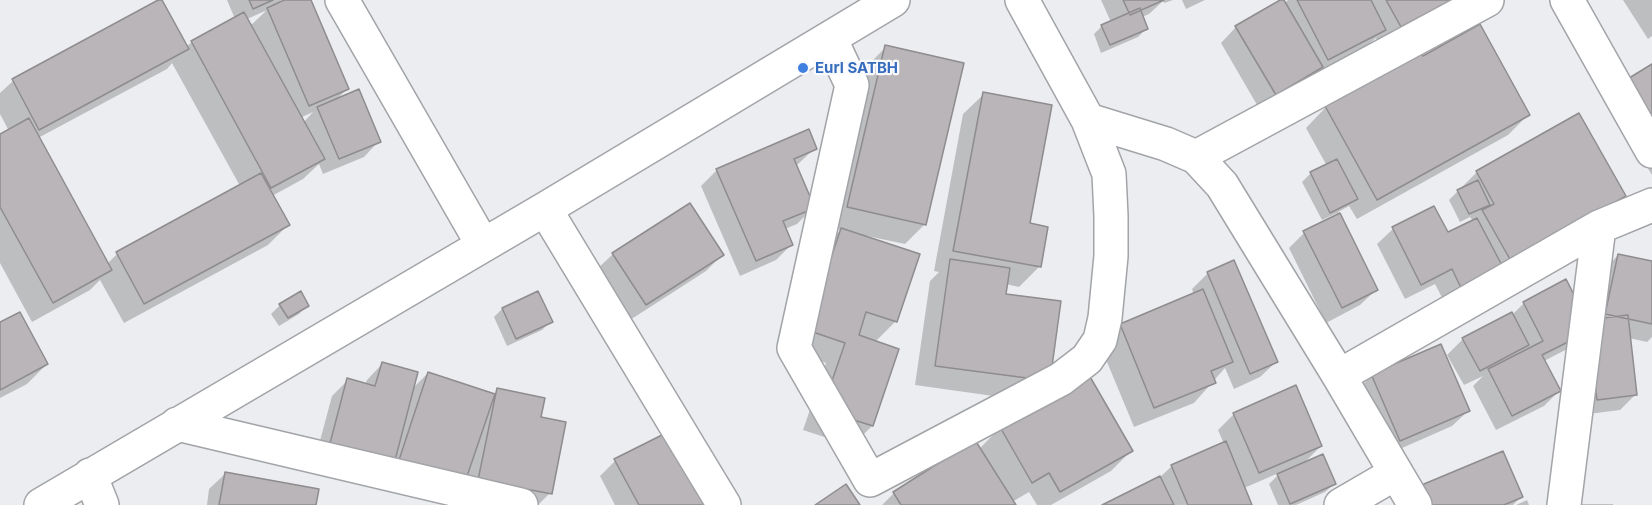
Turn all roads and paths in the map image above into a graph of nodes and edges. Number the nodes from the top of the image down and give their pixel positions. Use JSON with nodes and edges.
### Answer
{"nodes":[{"id":1,"x":342,"y":0,"type":"edge"},
{"id":2,"x":893,"y":0,"type":"edge"},
{"id":3,"x":1022,"y":0,"type":"edge"},
{"id":4,"x":1487,"y":0,"type":"edge"},
{"id":5,"x":1567,"y":0,"type":"edge"},
{"id":6,"x":830,"y":38,"type":"junction"},
{"id":7,"x":1088,"y":120,"type":"junction"},
{"id":8,"x":1652,"y":151,"type":"edge"},
{"id":9,"x":1196,"y":157,"type":"junction"},
{"id":10,"x":1652,"y":205,"type":"edge"},
{"id":11,"x":545,"y":209,"type":"junction"},
{"id":12,"x":1599,"y":227,"type":"junction"},
{"id":13,"x":483,"y":245,"type":"junction"},
{"id":14,"x":1339,"y":376,"type":"junction"},
{"id":15,"x":177,"y":424,"type":"junction"},
{"id":16,"x":1396,"y":473,"type":"junction"},
{"id":17,"x":90,"y":475,"type":"junction"},
{"id":18,"x":41,"y":505,"type":"edge"},
{"id":19,"x":102,"y":505,"type":"edge"},
{"id":20,"x":521,"y":505,"type":"edge"},
{"id":21,"x":724,"y":505,"type":"edge"},
{"id":22,"x":1341,"y":505,"type":"edge"},
{"id":23,"x":1415,"y":505,"type":"edge"},
{"id":24,"x":1564,"y":505,"type":"edge"}],
"edges":[{"from":1,"to":13,"type":"street"},
{"from":2,"to":6,"type":"street"},
{"from":3,"to":7,"type":"street"},
{"from":4,"to":9,"type":"street"},
{"from":5,"to":8,"type":"street"},
{"from":6,"to":7,"type":"street"},
{"from":6,"to":11,"type":"street"},
{"from":7,"to":9,"type":"street"},
{"from":9,"to":14,"type":"street"},
{"from":10,"to":12,"type":"street"},
{"from":11,"to":13,"type":"street"},
{"from":11,"to":21,"type":"street"},
{"from":12,"to":14,"type":"street"},
{"from":12,"to":24,"type":"street"},
{"from":13,"to":15,"type":"street"},
{"from":14,"to":16,"type":"street"},
{"from":15,"to":17,"type":"street"},
{"from":15,"to":20,"type":"street"},
{"from":16,"to":22,"type":"street"},
{"from":16,"to":23,"type":"street"},
{"from":17,"to":18,"type":"street"},
{"from":17,"to":19,"type":"street"}]}
